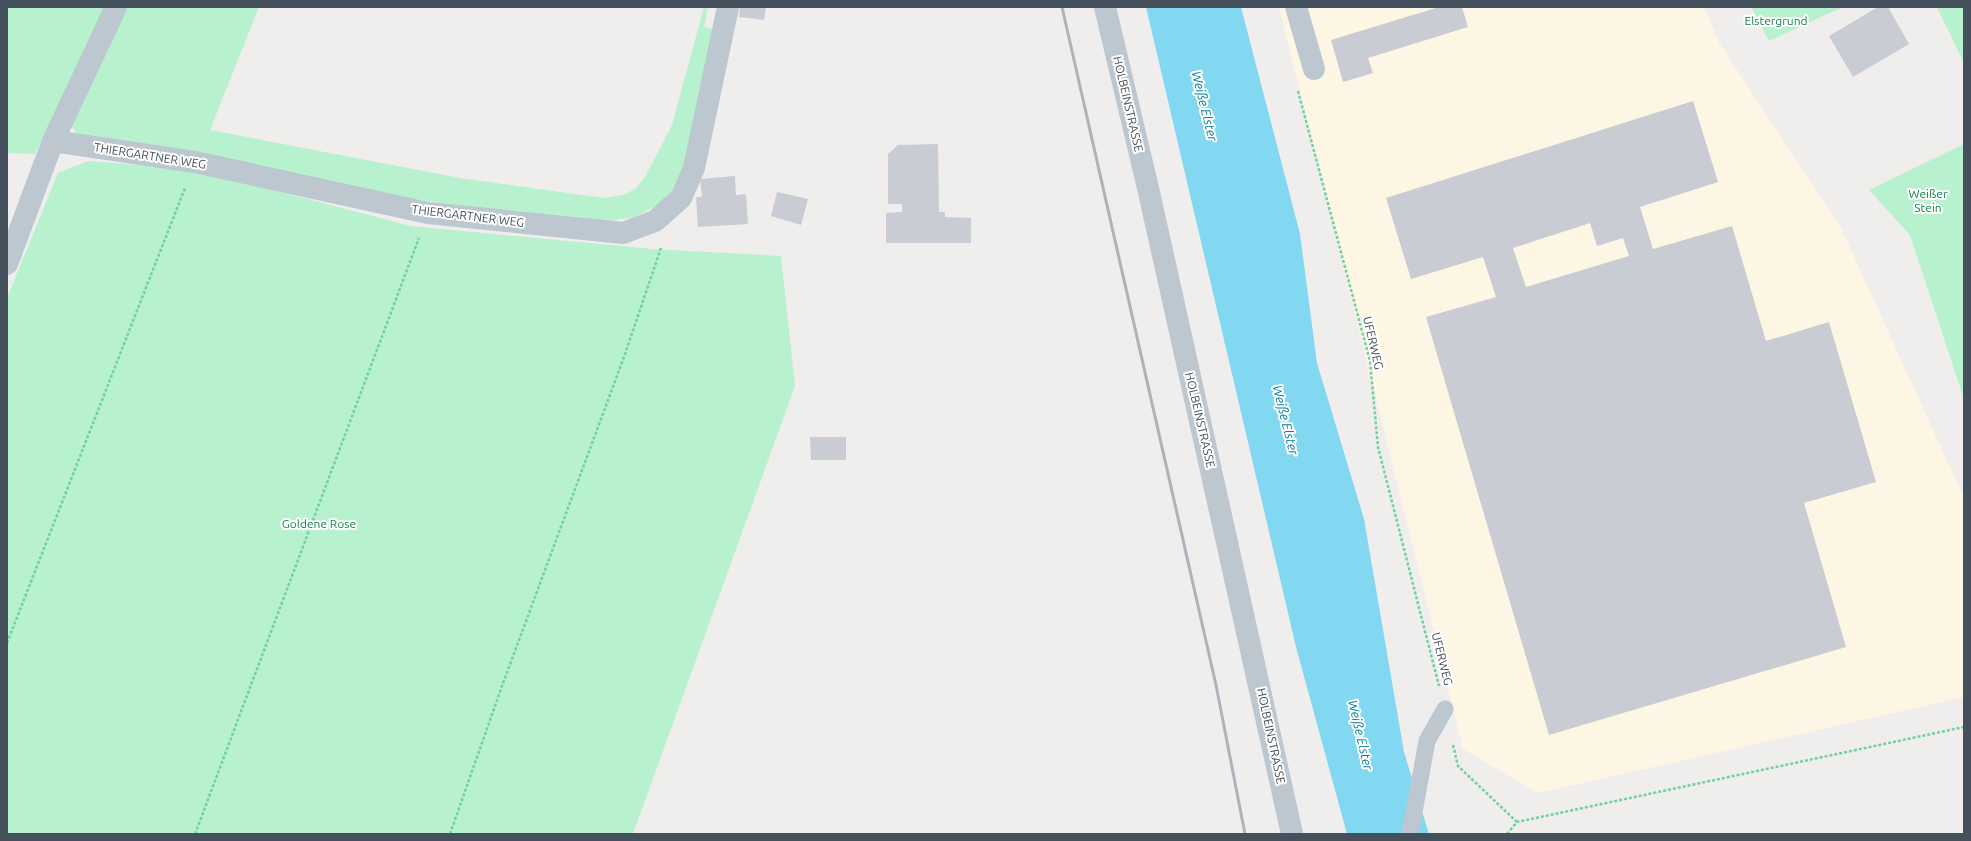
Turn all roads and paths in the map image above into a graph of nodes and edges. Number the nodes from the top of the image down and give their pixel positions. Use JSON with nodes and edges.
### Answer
{"nodes":[{"id":1,"x":116,"y":7,"type":"edge"},
{"id":2,"x":728,"y":7,"type":"edge"},
{"id":3,"x":1105,"y":7,"type":"edge"},
{"id":4,"x":1296,"y":7,"type":"edge"},
{"id":5,"x":1314,"y":69,"type":"dead end"},
{"id":6,"x":1296,"y":84,"type":"dead end"},
{"id":7,"x":53,"y":141,"type":"junction"},
{"id":8,"x":195,"y":162,"type":"junction"},
{"id":9,"x":428,"y":213,"type":"junction"},
{"id":10,"x":655,"y":221,"type":"junction"},
{"id":11,"x":7,"y":264,"type":"edge"},
{"id":12,"x":7,"y":643,"type":"edge"},
{"id":13,"x":1445,"y":709,"type":"junction"},
{"id":14,"x":1964,"y":727,"type":"edge"},
{"id":15,"x":1517,"y":822,"type":"junction"},
{"id":16,"x":195,"y":834,"type":"edge"},
{"id":17,"x":450,"y":834,"type":"edge"},
{"id":18,"x":1292,"y":834,"type":"edge"},
{"id":19,"x":1410,"y":834,"type":"edge"},
{"id":20,"x":1507,"y":834,"type":"edge"}],
"edges":[{"from":1,"to":7,"type":"street"},
{"from":2,"to":10,"type":"street","name":"THIERGARTNER WEG"},
{"from":3,"to":18,"type":"street","name":"HOLBEINSTRASSE"},
{"from":4,"to":5,"type":"street"},
{"from":6,"to":13,"type":"path","name":"UFERWEG"},
{"from":7,"to":8,"type":"street","name":"THIERGARTNER WEG"},
{"from":7,"to":11,"type":"street"},
{"from":8,"to":9,"type":"street","name":"THIERGARTNER WEG"},
{"from":8,"to":12,"type":"path"},
{"from":9,"to":10,"type":"street","name":"THIERGARTNER WEG"},
{"from":9,"to":16,"type":"path"},
{"from":10,"to":17,"type":"path"},
{"from":13,"to":15,"type":"path","name":"UFERWEG"},
{"from":13,"to":19,"type":"lane"},
{"from":14,"to":15,"type":"path"},
{"from":15,"to":20,"type":"path"}]}
